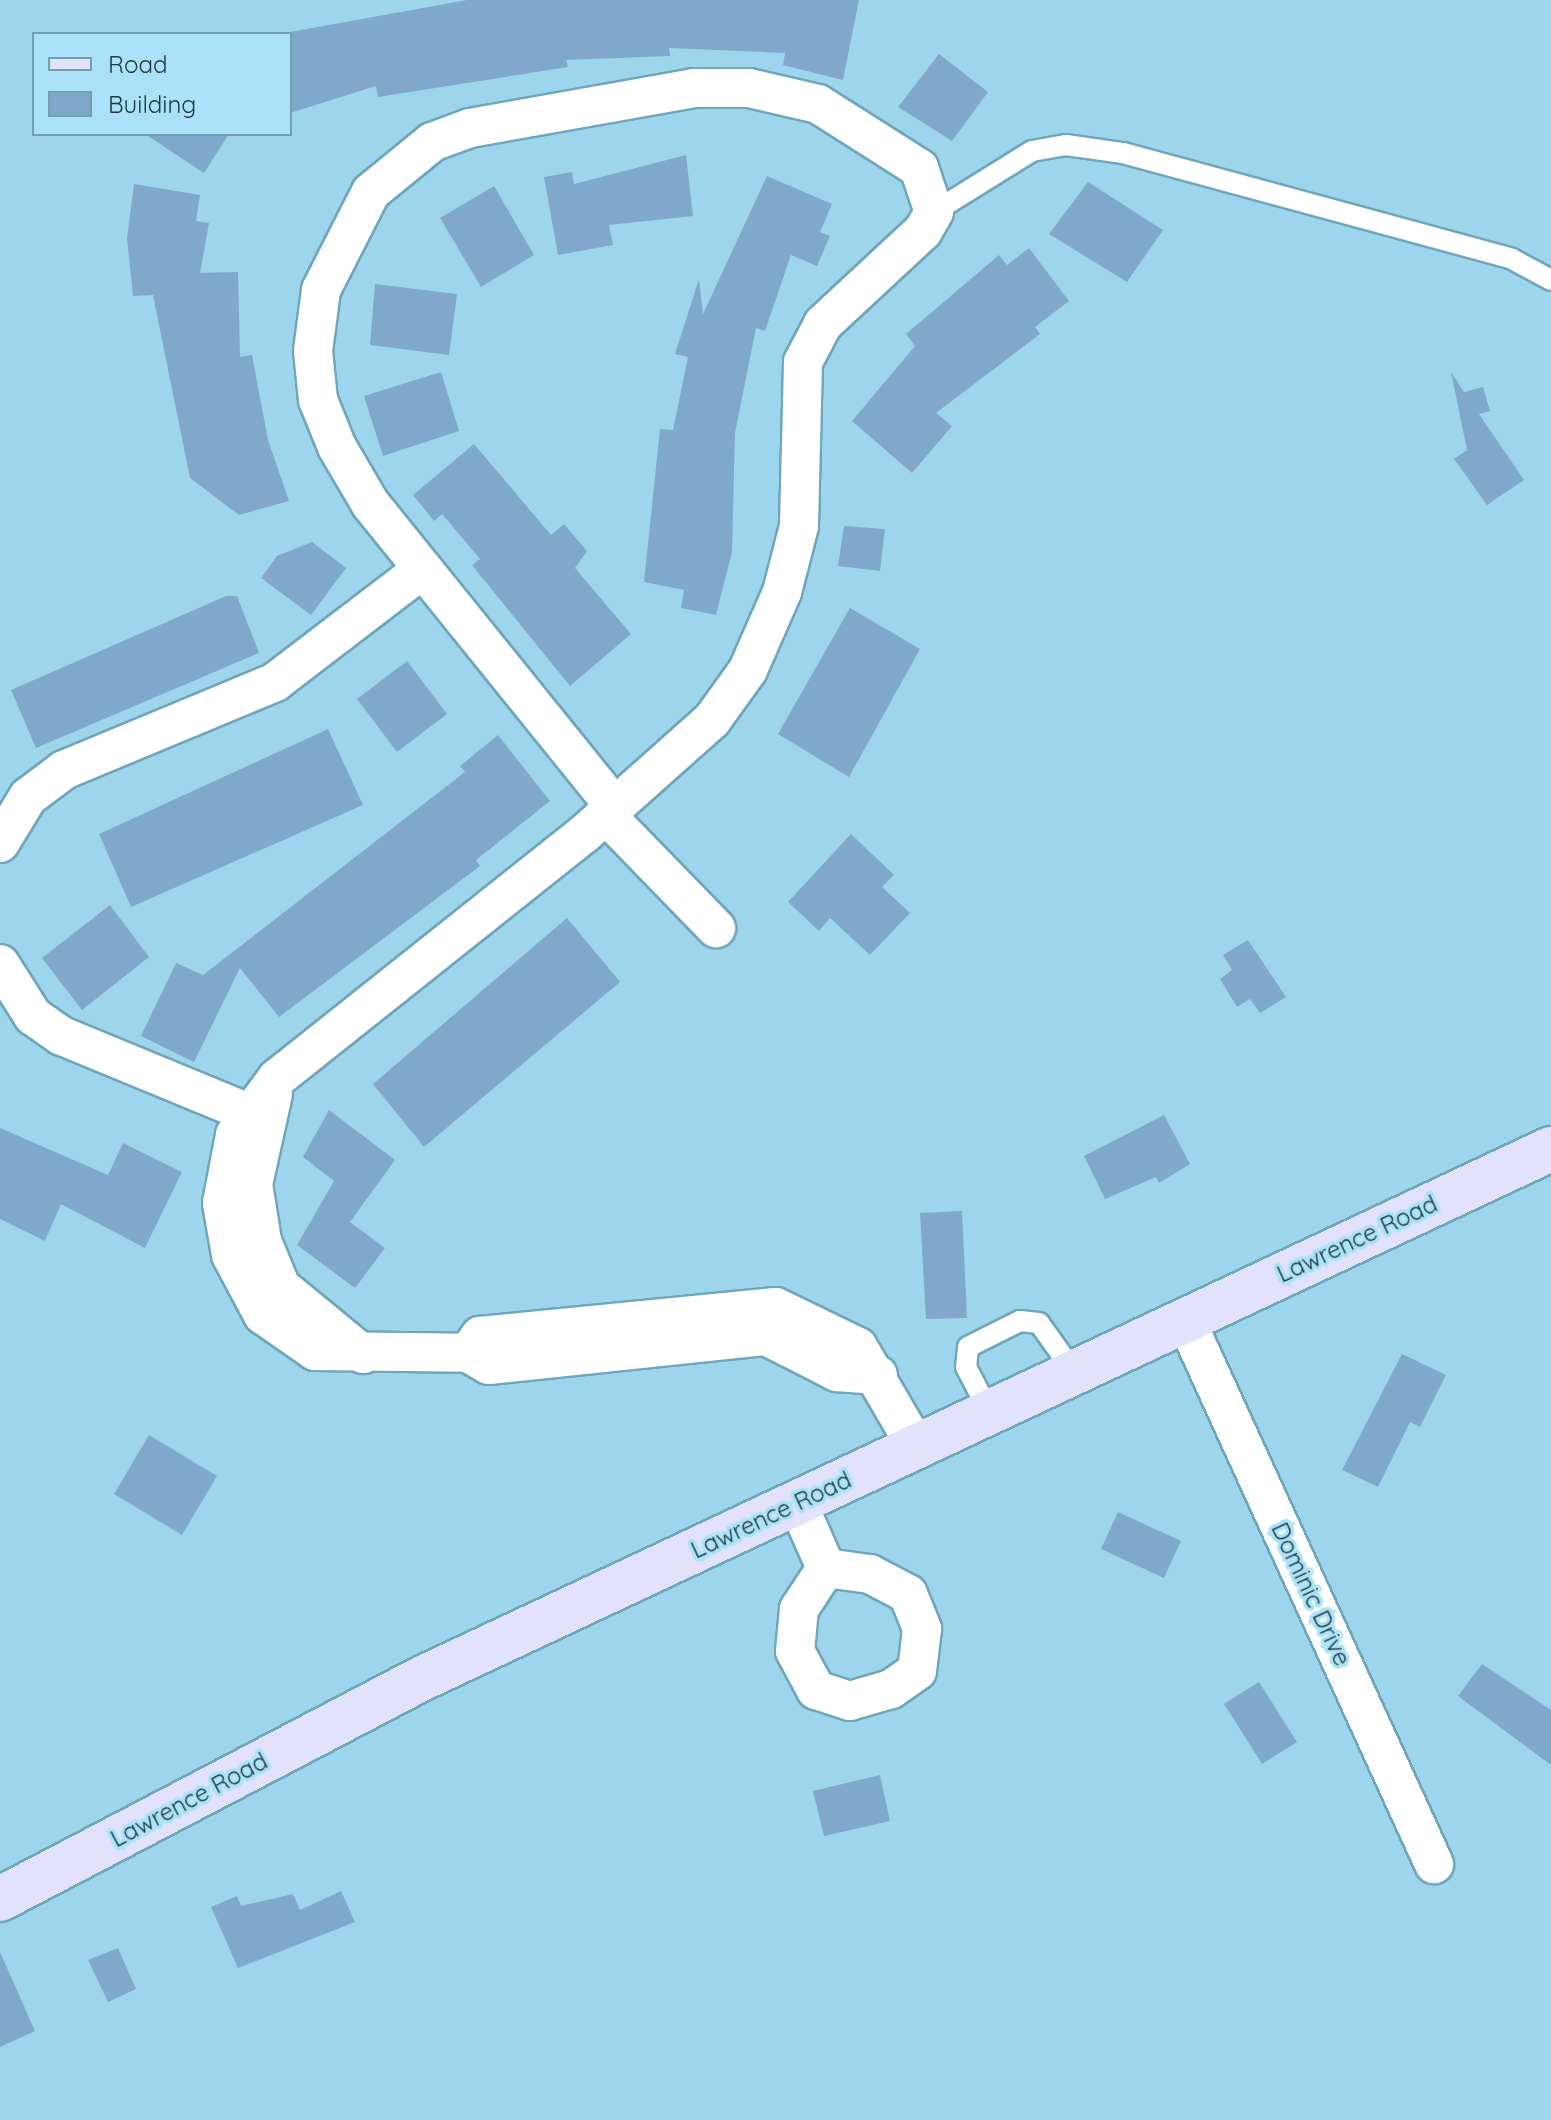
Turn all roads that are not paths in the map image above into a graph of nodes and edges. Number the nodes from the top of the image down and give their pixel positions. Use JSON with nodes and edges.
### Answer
{"nodes":[{"id":1,"x":934,"y":212,"type":"junction"},
{"id":2,"x":1551,"y":280,"type":"edge"},
{"id":3,"x":423,"y":569,"type":"junction"},
{"id":4,"x":610,"y":811,"type":"junction"},
{"id":5,"x":0,"y":843,"type":"edge"},
{"id":6,"x":716,"y":928,"type":"dead end"},
{"id":7,"x":0,"y":964,"type":"edge"},
{"id":8,"x":277,"y":1078,"type":"junction"},
{"id":9,"x":251,"y":1114,"type":"junction"},
{"id":10,"x":1551,"y":1149,"type":"edge"},
{"id":11,"x":1187,"y":1323,"type":"junction"},
{"id":12,"x":363,"y":1354,"type":"junction"},
{"id":13,"x":1077,"y":1376,"type":"junction"},
{"id":14,"x":991,"y":1415,"type":"junction"},
{"id":15,"x":917,"y":1448,"type":"junction"},
{"id":16,"x":797,"y":1502,"type":"junction"},
{"id":17,"x":826,"y":1568,"type":"dead end"},
{"id":18,"x":1434,"y":1864,"type":"dead end"},
{"id":19,"x":0,"y":1899,"type":"edge"}],
"edges":[{"from":1,"to":2,"type":"lane"},
{"from":1,"to":3,"type":"street"},
{"from":1,"to":4,"type":"street"},
{"from":3,"to":4,"type":"street"},
{"from":3,"to":5,"type":"street"},
{"from":4,"to":6,"type":"street"},
{"from":4,"to":8,"type":"street"},
{"from":7,"to":9,"type":"street"},
{"from":8,"to":9,"type":"street"},
{"from":8,"to":12,"type":"street"},
{"from":9,"to":12,"type":"street"},
{"from":10,"to":11,"type":"street","name":"Lawrence Road"},
{"from":11,"to":13,"type":"street","name":"Lawrence Road"},
{"from":11,"to":18,"type":"street","name":"Dominic Drive"},
{"from":12,"to":15,"type":"street"},
{"from":13,"to":14,"type":"street","name":"Lawrence Road"},
{"from":13,"to":14,"type":"lane"},
{"from":14,"to":15,"type":"street","name":"Lawrence Road"},
{"from":15,"to":16,"type":"street","name":"Lawrence Road"},
{"from":16,"to":17,"type":"street"},
{"from":16,"to":19,"type":"street","name":"Lawrence Road"}]}
